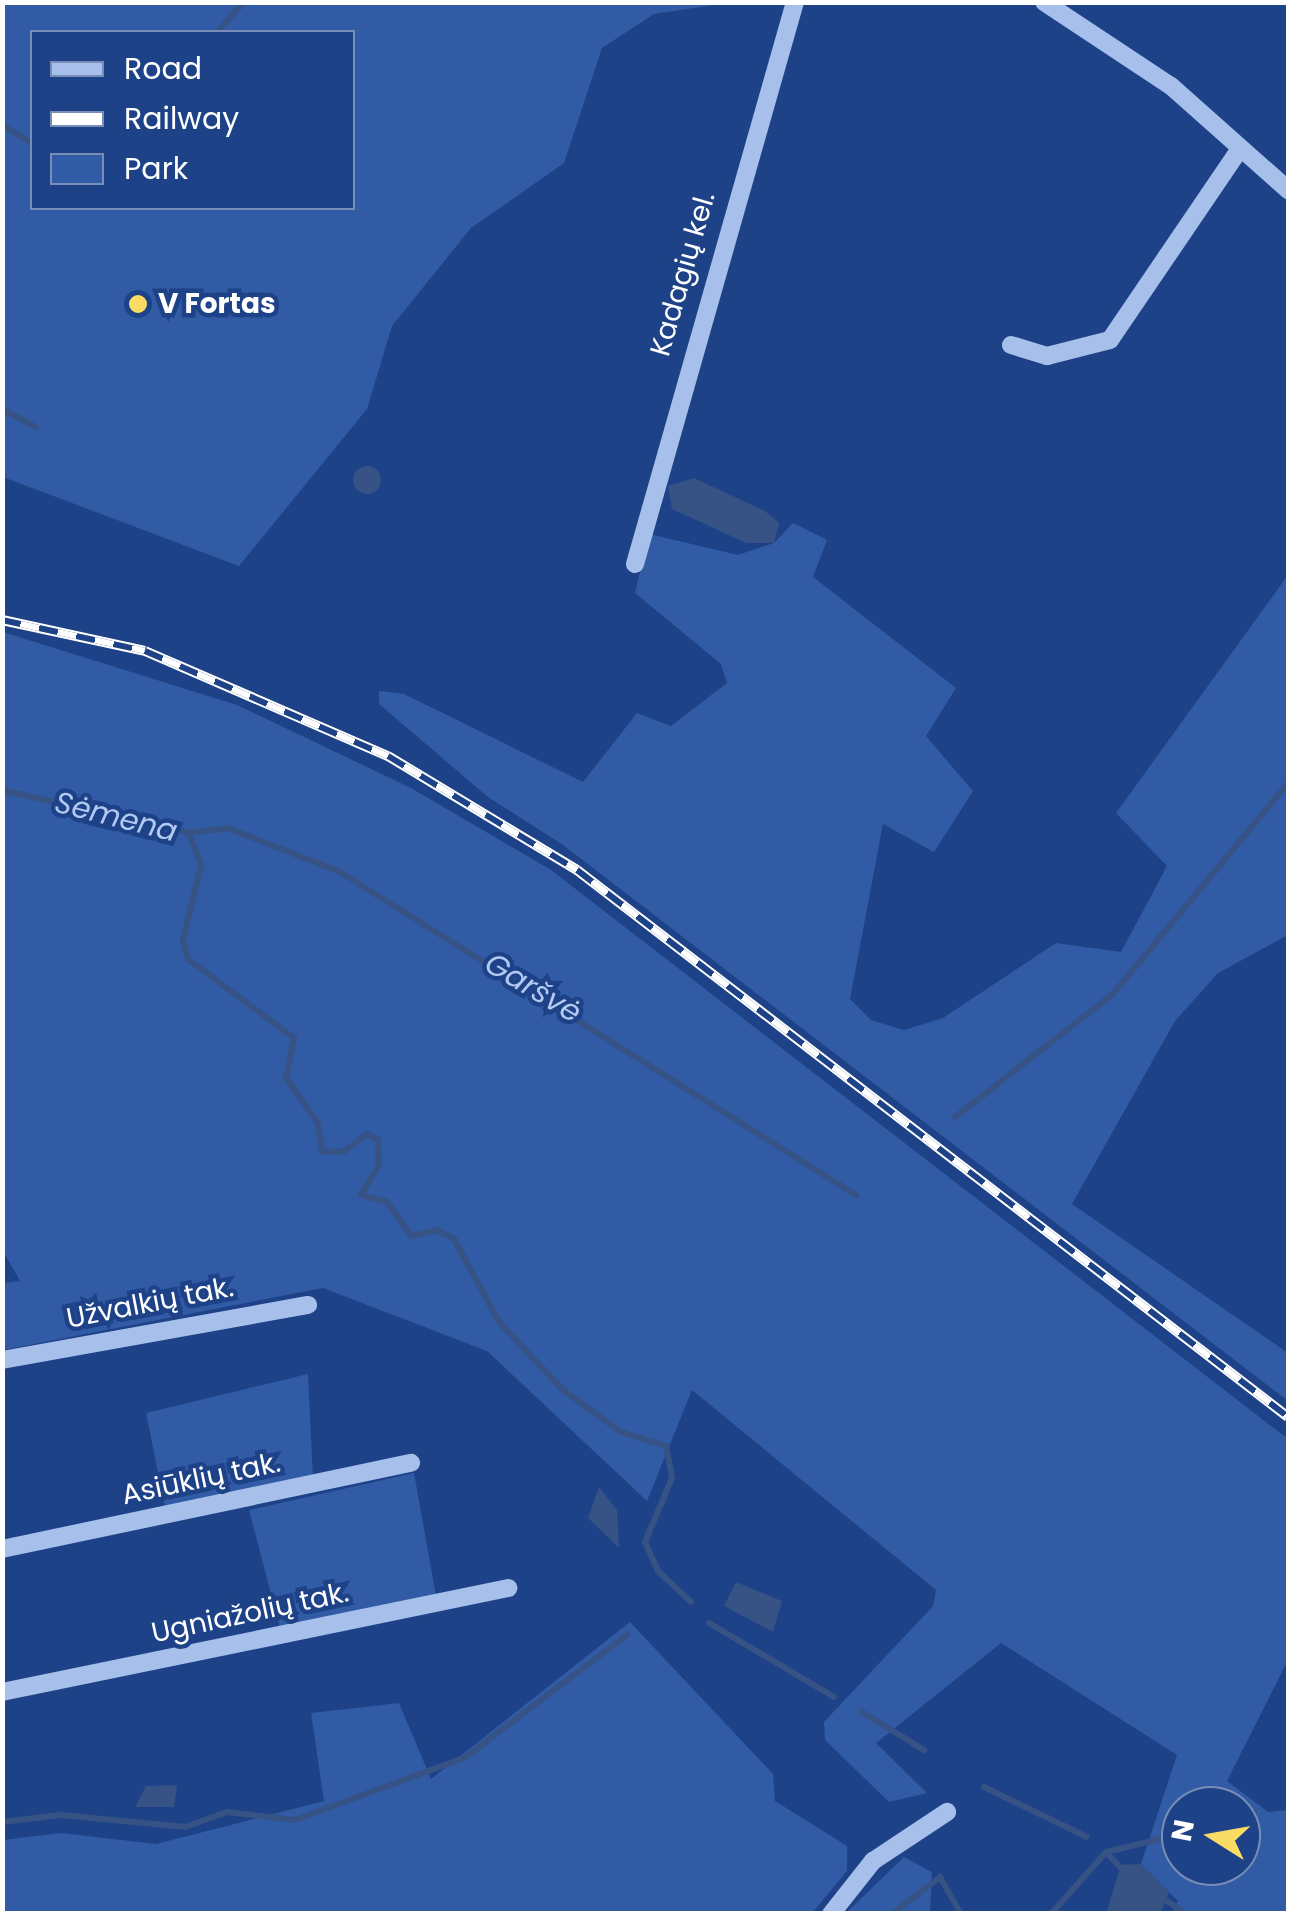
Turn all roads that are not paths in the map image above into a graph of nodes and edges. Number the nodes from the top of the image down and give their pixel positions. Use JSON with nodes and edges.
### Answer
{"nodes":[{"id":1,"x":795,"y":2,"type":"edge"},
{"id":2,"x":1044,"y":2,"type":"edge"},
{"id":3,"x":1239,"y":150,"type":"junction"},
{"id":4,"x":1288,"y":190,"type":"edge"},
{"id":5,"x":1011,"y":345,"type":"dead end"},
{"id":6,"x":636,"y":564,"type":"dead end"},
{"id":7,"x":308,"y":1305,"type":"dead end"},
{"id":8,"x":2,"y":1360,"type":"edge"},
{"id":9,"x":411,"y":1463,"type":"dead end"},
{"id":10,"x":2,"y":1549,"type":"edge"},
{"id":11,"x":508,"y":1588,"type":"dead end"},
{"id":12,"x":2,"y":1692,"type":"edge"},
{"id":13,"x":947,"y":1812,"type":"dead end"},
{"id":14,"x":831,"y":1914,"type":"edge"}],
"edges":[{"from":1,"to":6,"type":"street","name":"Kadagių kel."},
{"from":2,"to":3,"type":"street"},
{"from":3,"to":4,"type":"street"},
{"from":3,"to":5,"type":"street"},
{"from":7,"to":8,"type":"street","name":"Užvalkių tak."},
{"from":9,"to":10,"type":"street","name":"Asiūklių tak."},
{"from":11,"to":12,"type":"street","name":"Ugniažolių tak."},
{"from":13,"to":14,"type":"street"}]}
